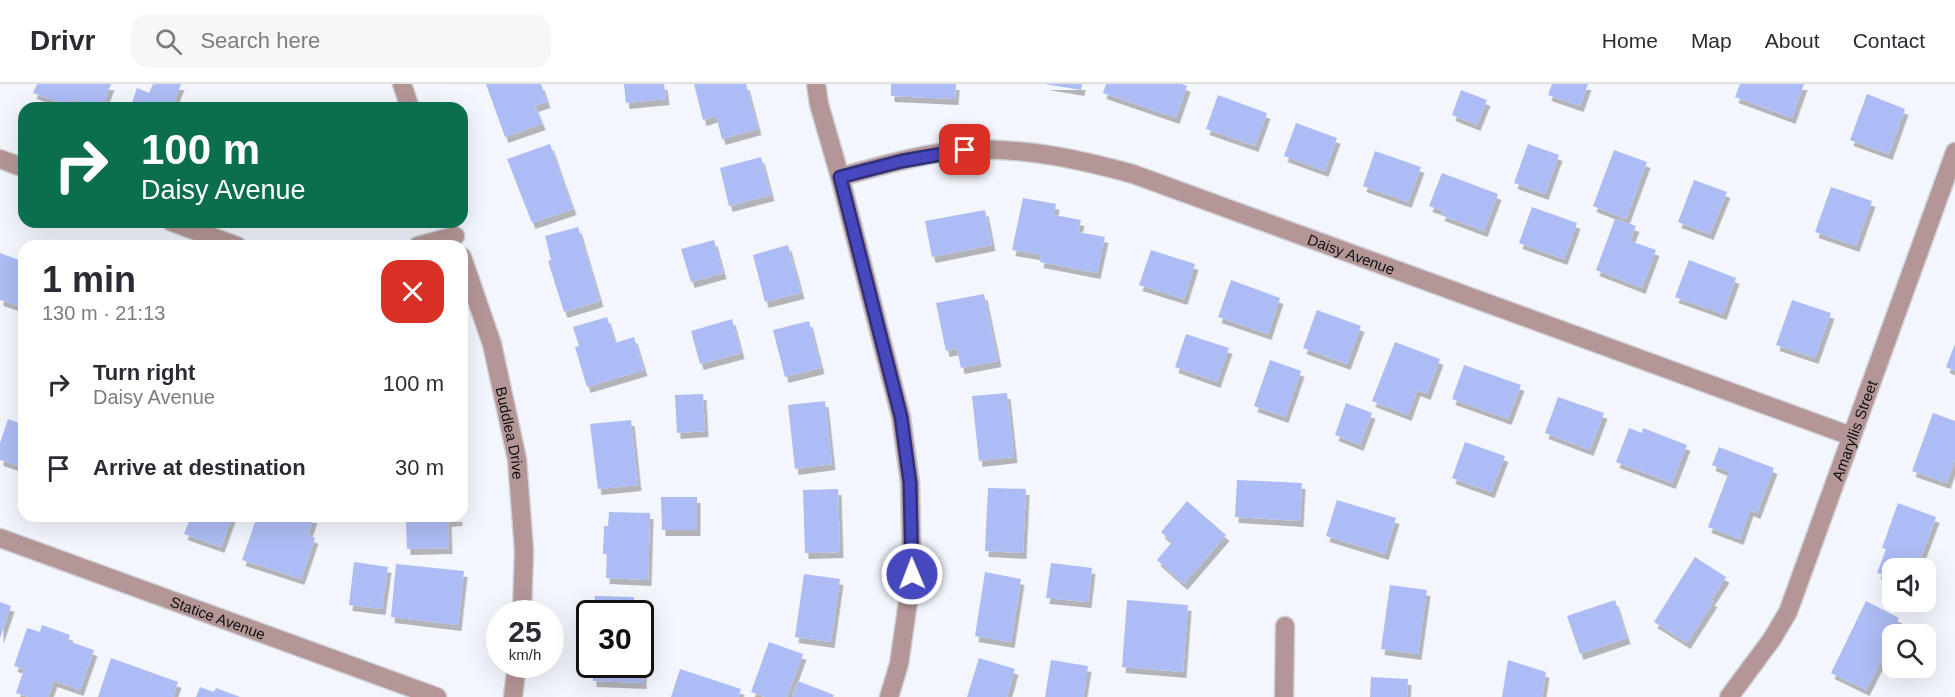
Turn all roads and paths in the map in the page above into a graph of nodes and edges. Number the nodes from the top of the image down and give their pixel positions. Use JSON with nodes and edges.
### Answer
{"nodes":[{"id":1,"x":402,"y":84,"type":"edge"},
{"id":2,"x":816,"y":84,"type":"edge"},
{"id":3,"x":408,"y":102,"type":"edge"},
{"id":4,"x":1955,"y":152,"type":"edge"},
{"id":5,"x":0,"y":159,"type":"edge"},
{"id":6,"x":18,"y":166,"type":"edge"},
{"id":7,"x":840,"y":177,"type":"junction"},
{"id":8,"x":188,"y":228,"type":"edge"},
{"id":9,"x":454,"y":235,"type":"edge"},
{"id":10,"x":221,"y":240,"type":"edge"},
{"id":11,"x":438,"y":240,"type":"edge"},
{"id":12,"x":468,"y":274,"type":"edge"},
{"id":13,"x":1851,"y":436,"type":"junction"},
{"id":14,"x":0,"y":538,"type":"edge"},
{"id":15,"x":522,"y":600,"type":"edge"},
{"id":16,"x":1285,"y":626,"type":"dead end"},
{"id":17,"x":515,"y":678,"type":"edge"},
{"id":18,"x":437,"y":697,"type":"edge"},
{"id":19,"x":513,"y":697,"type":"edge"},
{"id":20,"x":889,"y":697,"type":"edge"},
{"id":21,"x":1284,"y":697,"type":"edge"},
{"id":22,"x":1729,"y":697,"type":"edge"}],
"edges":[{"from":1,"to":3,"type":"street"},
{"from":2,"to":7,"type":"street"},
{"from":4,"to":13,"type":"street","name":"Amaryllis Street"},
{"from":5,"to":6,"type":"street"},
{"from":7,"to":13,"type":"street","name":"Daisy Avenue"},
{"from":7,"to":20,"type":"street"},
{"from":8,"to":10,"type":"street"},
{"from":9,"to":11,"type":"street"},
{"from":12,"to":15,"type":"street","name":"Buddlea Drive"},
{"from":13,"to":22,"type":"street","name":"Amaryllis Street"},
{"from":14,"to":18,"type":"street","name":"Statice Avenue"},
{"from":16,"to":21,"type":"street"},
{"from":17,"to":19,"type":"street"}]}
